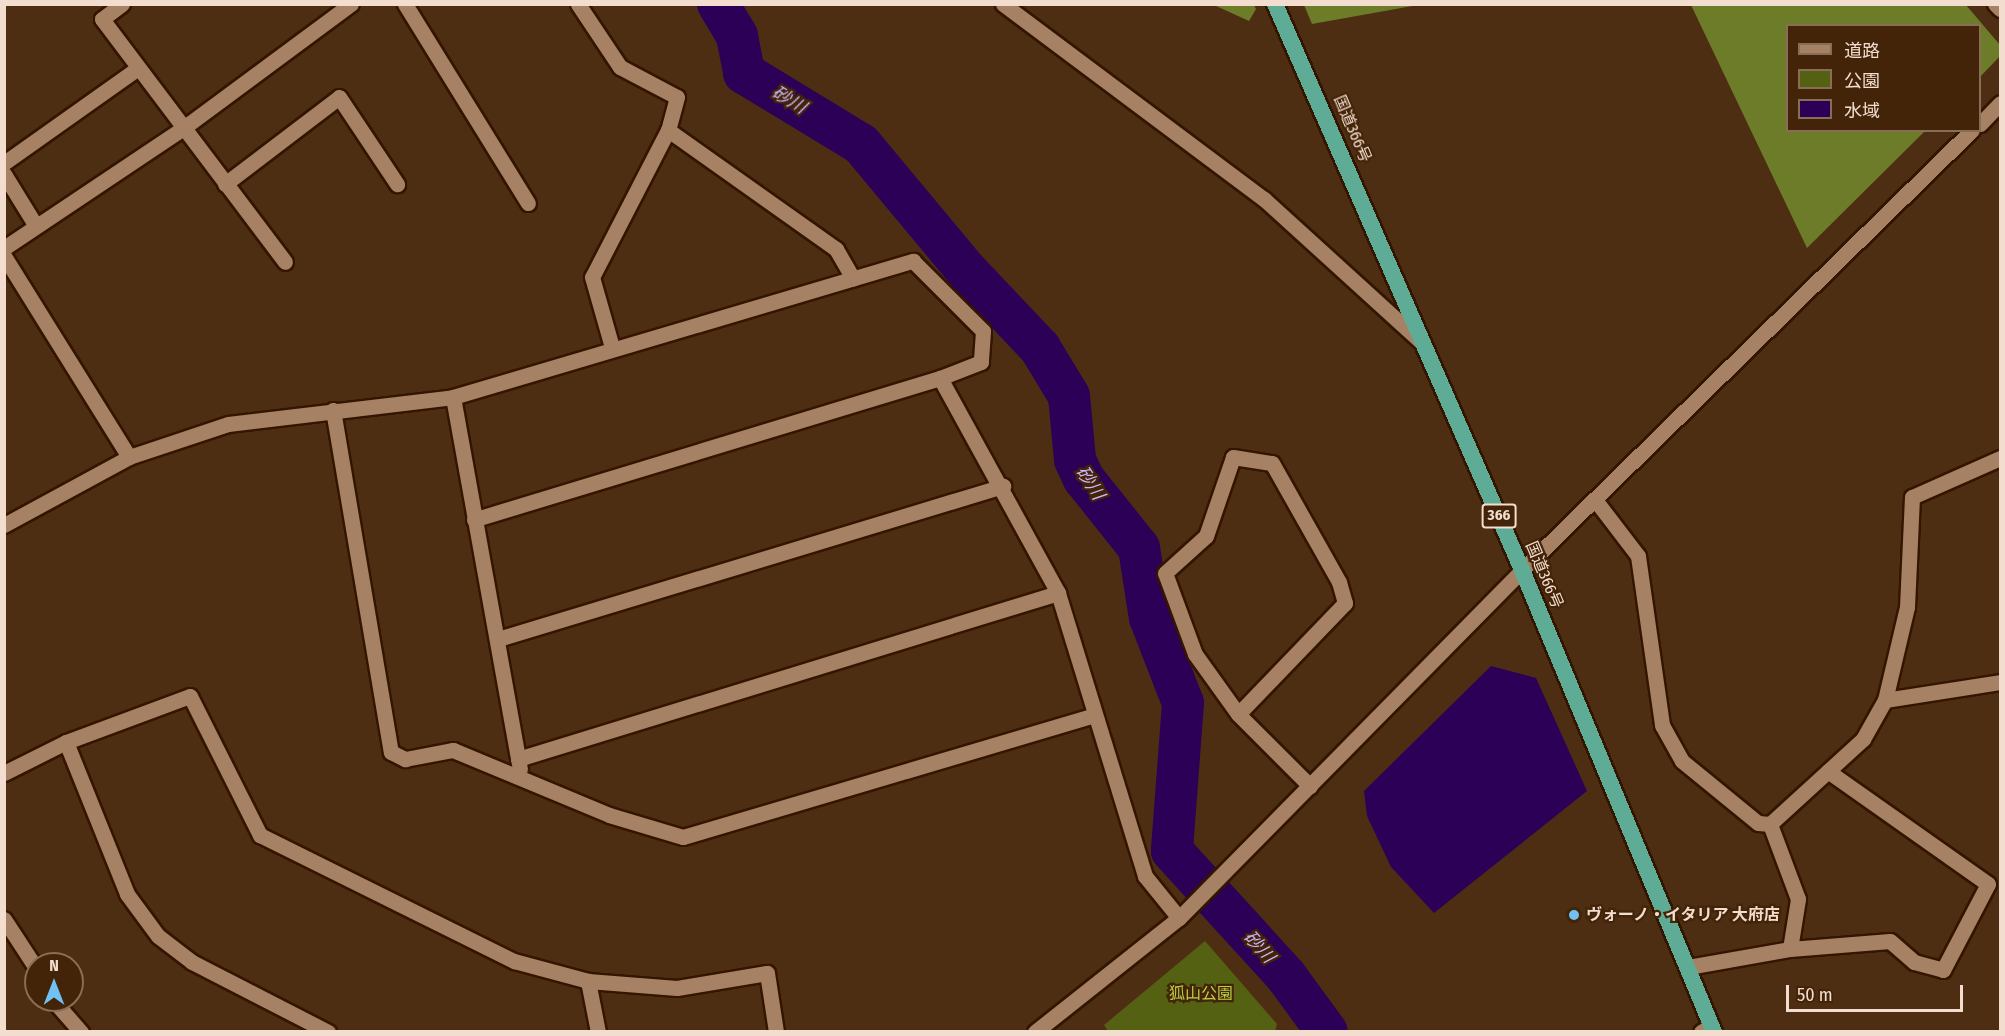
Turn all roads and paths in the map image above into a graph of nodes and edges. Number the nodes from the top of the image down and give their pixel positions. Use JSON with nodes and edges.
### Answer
{"nodes":[{"id":1,"x":122,"y":4,"type":"edge"},
{"id":2,"x":351,"y":4,"type":"edge"},
{"id":3,"x":405,"y":4,"type":"edge"},
{"id":4,"x":578,"y":4,"type":"edge"},
{"id":5,"x":1003,"y":4,"type":"edge"},
{"id":6,"x":1275,"y":4,"type":"edge"},
{"id":7,"x":1995,"y":4,"type":"edge"},
{"id":8,"x":2001,"y":9,"type":"edge"},
{"id":9,"x":332,"y":10,"type":"edge"},
{"id":10,"x":138,"y":68,"type":"junction"},
{"id":11,"x":2001,"y":103,"type":"edge"},
{"id":12,"x":1981,"y":123,"type":"edge"},
{"id":13,"x":182,"y":129,"type":"junction"},
{"id":14,"x":668,"y":130,"type":"junction"},
{"id":15,"x":1970,"y":132,"type":"edge"},
{"id":16,"x":4,"y":163,"type":"edge"},
{"id":17,"x":4,"y":174,"type":"edge"},
{"id":18,"x":225,"y":184,"type":"junction"},
{"id":19,"x":397,"y":184,"type":"dead end"},
{"id":20,"x":528,"y":203,"type":"dead end"},
{"id":21,"x":36,"y":226,"type":"junction"},
{"id":22,"x":4,"y":248,"type":"edge"},
{"id":23,"x":4,"y":256,"type":"edge"},
{"id":24,"x":285,"y":262,"type":"dead end"},
{"id":25,"x":853,"y":278,"type":"junction"},
{"id":26,"x":1420,"y":341,"type":"junction"},
{"id":27,"x":612,"y":347,"type":"junction"},
{"id":28,"x":940,"y":378,"type":"junction"},
{"id":29,"x":453,"y":397,"type":"junction"},
{"id":30,"x":333,"y":410,"type":"junction"},
{"id":31,"x":129,"y":457,"type":"junction"},
{"id":32,"x":2001,"y":458,"type":"edge"},
{"id":33,"x":1003,"y":486,"type":"junction"},
{"id":34,"x":1596,"y":501,"type":"junction"},
{"id":35,"x":474,"y":520,"type":"junction"},
{"id":36,"x":4,"y":525,"type":"edge"},
{"id":37,"x":1522,"y":570,"type":"junction"},
{"id":38,"x":1058,"y":593,"type":"junction"},
{"id":39,"x":498,"y":639,"type":"junction"},
{"id":40,"x":2001,"y":681,"type":"edge"},
{"id":41,"x":1885,"y":700,"type":"junction"},
{"id":42,"x":1238,"y":714,"type":"junction"},
{"id":43,"x":1094,"y":715,"type":"junction"},
{"id":44,"x":66,"y":742,"type":"junction"},
{"id":45,"x":518,"y":759,"type":"junction"},
{"id":46,"x":1828,"y":771,"type":"junction"},
{"id":47,"x":4,"y":773,"type":"edge"},
{"id":48,"x":522,"y":780,"type":"junction"},
{"id":49,"x":1310,"y":786,"type":"junction"},
{"id":50,"x":1770,"y":824,"type":"junction"},
{"id":51,"x":1184,"y":912,"type":"junction"},
{"id":52,"x":4,"y":919,"type":"edge"},
{"id":53,"x":1790,"y":949,"type":"junction"},
{"id":54,"x":26,"y":952,"type":"edge"},
{"id":55,"x":1688,"y":967,"type":"junction"},
{"id":56,"x":588,"y":981,"type":"junction"},
{"id":57,"x":64,"y":1012,"type":"edge"},
{"id":58,"x":1709,"y":1030,"type":"edge"},
{"id":59,"x":81,"y":1032,"type":"edge"},
{"id":60,"x":328,"y":1032,"type":"edge"},
{"id":61,"x":598,"y":1032,"type":"edge"},
{"id":62,"x":776,"y":1032,"type":"edge"},
{"id":63,"x":1035,"y":1032,"type":"edge"}],
"edges":[{"from":1,"to":10,"type":"street"},
{"from":2,"to":9,"type":"street"},
{"from":3,"to":20,"type":"street"},
{"from":4,"to":14,"type":"street"},
{"from":5,"to":26,"type":"street"},
{"from":6,"to":26,"type":"highway","name":"国道366号","number":"366"},
{"from":7,"to":8,"type":"street"},
{"from":9,"to":13,"type":"street"},
{"from":10,"to":13,"type":"street"},
{"from":10,"to":16,"type":"street"},
{"from":11,"to":12,"type":"street"},
{"from":13,"to":18,"type":"street"},
{"from":13,"to":21,"type":"street"},
{"from":14,"to":25,"type":"street"},
{"from":14,"to":27,"type":"street"},
{"from":15,"to":34,"type":"street"},
{"from":17,"to":21,"type":"street"},
{"from":18,"to":19,"type":"street"},
{"from":18,"to":24,"type":"street"},
{"from":21,"to":22,"type":"street"},
{"from":23,"to":31,"type":"street"},
{"from":25,"to":27,"type":"street"},
{"from":25,"to":28,"type":"street"},
{"from":26,"to":37,"type":"highway","name":"国道366号","number":"366"},
{"from":27,"to":29,"type":"street"},
{"from":28,"to":33,"type":"street"},
{"from":28,"to":35,"type":"street"},
{"from":29,"to":30,"type":"street"},
{"from":29,"to":35,"type":"street"},
{"from":30,"to":31,"type":"street"},
{"from":30,"to":48,"type":"street"},
{"from":31,"to":36,"type":"street"},
{"from":32,"to":41,"type":"street"},
{"from":33,"to":38,"type":"street"},
{"from":33,"to":39,"type":"street"},
{"from":34,"to":37,"type":"street"},
{"from":34,"to":50,"type":"street"},
{"from":35,"to":39,"type":"street"},
{"from":37,"to":49,"type":"street"},
{"from":37,"to":55,"type":"highway","name":"国道366号","number":"366"},
{"from":38,"to":43,"type":"street"},
{"from":38,"to":45,"type":"street"},
{"from":39,"to":45,"type":"street"},
{"from":40,"to":41,"type":"street"},
{"from":41,"to":46,"type":"street"},
{"from":42,"to":42,"type":"street"},
{"from":42,"to":49,"type":"street"},
{"from":43,"to":48,"type":"street"},
{"from":43,"to":51,"type":"street"},
{"from":44,"to":47,"type":"street"},
{"from":44,"to":56,"type":"street"},
{"from":44,"to":60,"type":"street"},
{"from":45,"to":48,"type":"street"},
{"from":46,"to":50,"type":"street"},
{"from":46,"to":53,"type":"street"},
{"from":49,"to":51,"type":"street"},
{"from":50,"to":53,"type":"street"},
{"from":51,"to":63,"type":"street"},
{"from":52,"to":54,"type":"street"},
{"from":53,"to":55,"type":"street"},
{"from":55,"to":58,"type":"highway","name":"国道366号","number":"366"},
{"from":56,"to":61,"type":"street"},
{"from":56,"to":62,"type":"street"},
{"from":57,"to":59,"type":"street"}]}
